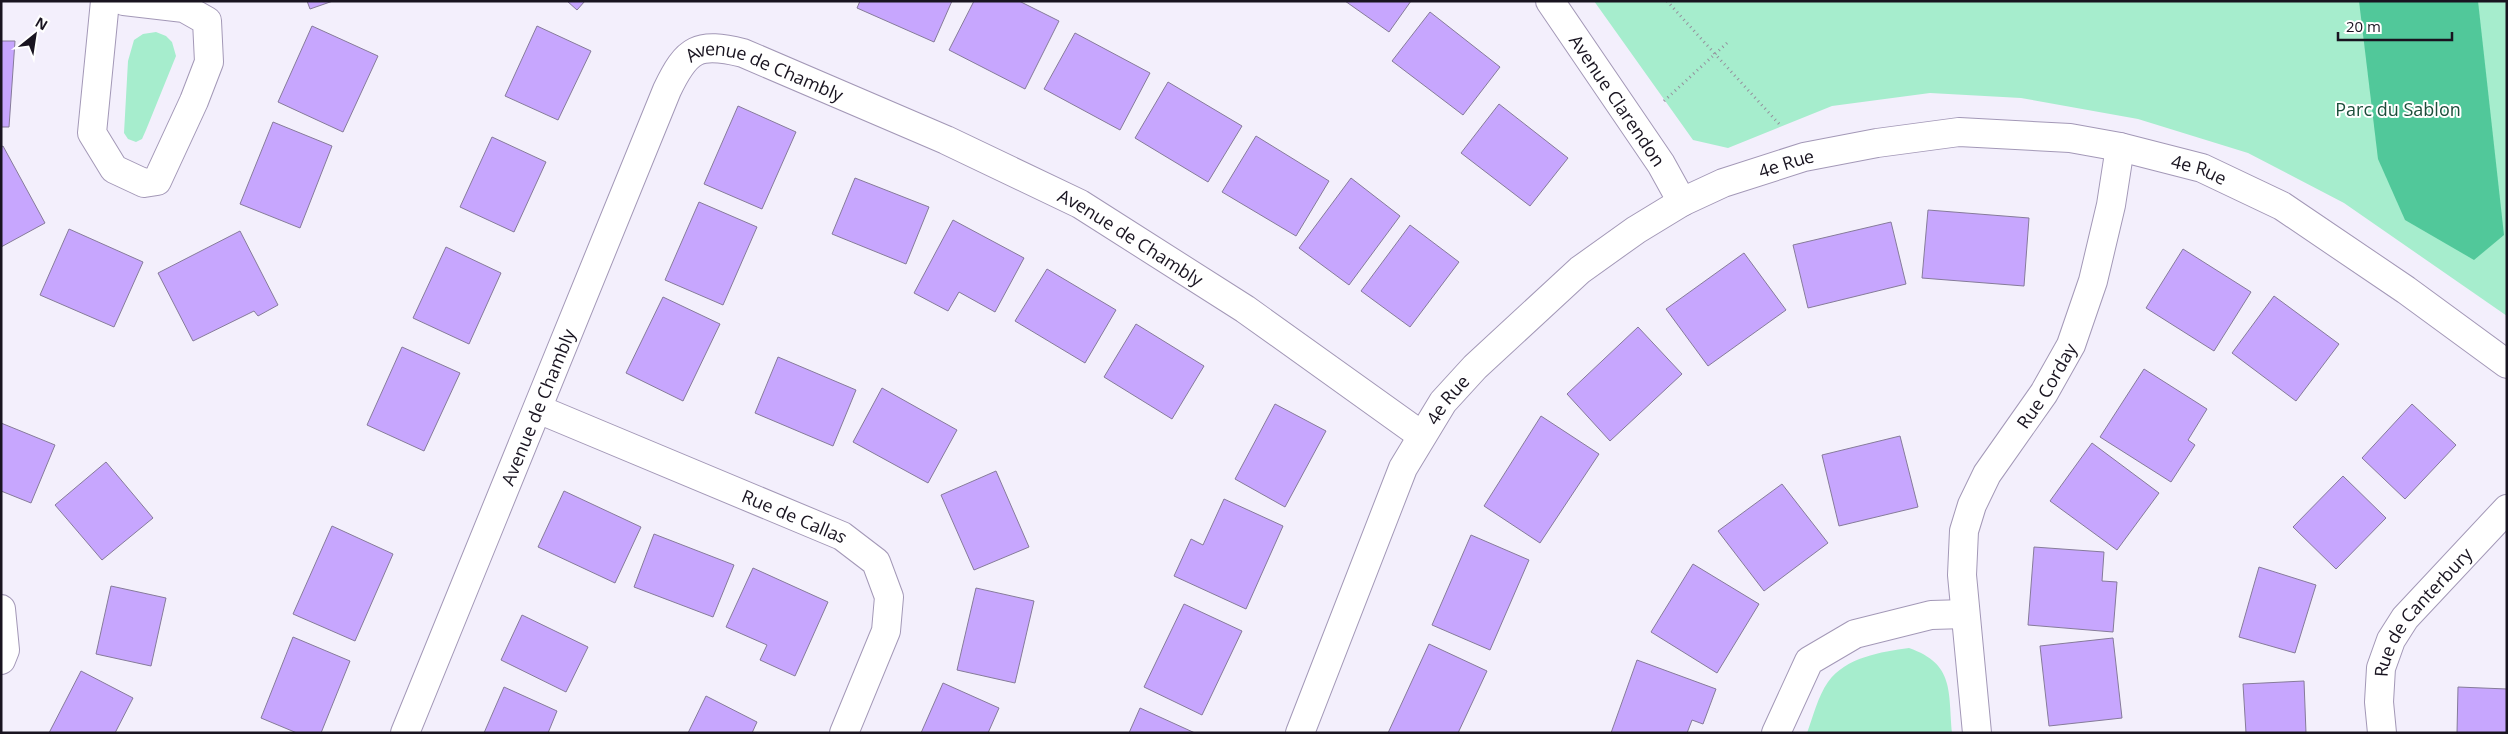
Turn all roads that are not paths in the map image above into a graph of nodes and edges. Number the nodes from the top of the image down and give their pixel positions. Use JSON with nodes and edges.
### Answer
{"nodes":[{"id":1,"x":105,"y":1,"type":"edge"},
{"id":2,"x":124,"y":1,"type":"edge"},
{"id":3,"x":1550,"y":1,"type":"edge"},
{"id":4,"x":2120,"y":147,"type":"junction"},
{"id":5,"x":1682,"y":202,"type":"junction"},
{"id":6,"x":2507,"y":364,"type":"edge"},
{"id":7,"x":538,"y":409,"type":"junction"},
{"id":8,"x":1421,"y":435,"type":"junction"},
{"id":9,"x":2507,"y":508,"type":"edge"},
{"id":10,"x":1,"y":609,"type":"edge"},
{"id":11,"x":1966,"y":614,"type":"junction"},
{"id":12,"x":1,"y":660,"type":"edge"},
{"id":13,"x":405,"y":733,"type":"edge"},
{"id":14,"x":844,"y":733,"type":"edge"},
{"id":15,"x":1300,"y":733,"type":"edge"},
{"id":16,"x":1776,"y":733,"type":"edge"},
{"id":17,"x":1977,"y":733,"type":"edge"},
{"id":18,"x":2382,"y":733,"type":"edge"}],
"edges":[{"from":1,"to":2,"type":"street"},
{"from":3,"to":5,"type":"street","name":"Avenue Clarendon"},
{"from":4,"to":5,"type":"street","name":"4e Rue"},
{"from":4,"to":6,"type":"street","name":"4e Rue"},
{"from":4,"to":11,"type":"street","name":"Rue Corday"},
{"from":5,"to":8,"type":"street","name":"4e Rue"},
{"from":7,"to":8,"type":"street","name":"Avenue de Chambly"},
{"from":7,"to":13,"type":"street","name":"Avenue de Chambly"},
{"from":7,"to":14,"type":"street","name":"Rue de Callas"},
{"from":8,"to":15,"type":"street","name":"4e Rue"},
{"from":9,"to":18,"type":"street","name":"Rue de Canterbury"},
{"from":10,"to":12,"type":"street"},
{"from":11,"to":16,"type":"street"},
{"from":11,"to":17,"type":"street","name":"Rue Corday"}]}
